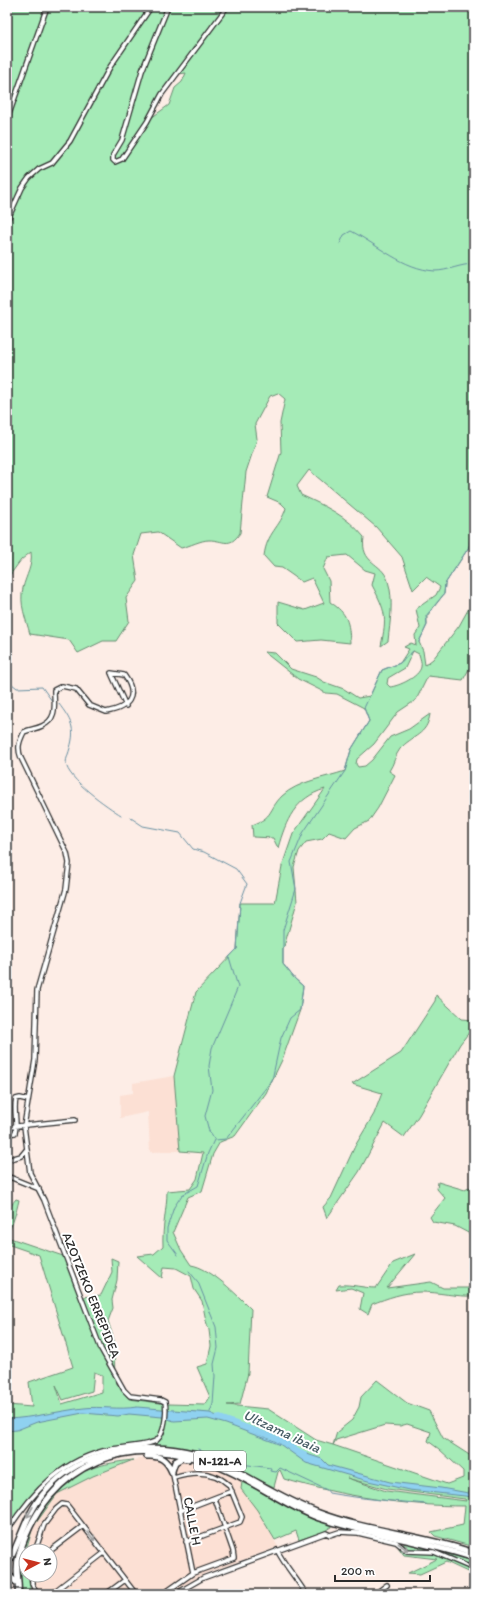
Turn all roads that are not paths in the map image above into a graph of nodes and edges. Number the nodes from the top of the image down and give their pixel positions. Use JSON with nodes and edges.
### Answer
{"nodes":[{"id":1,"x":47,"y":7,"type":"edge"},
{"id":2,"x":150,"y":7,"type":"edge"},
{"id":3,"x":168,"y":7,"type":"edge"},
{"id":4,"x":227,"y":7,"type":"edge"},
{"id":5,"x":7,"y":120,"type":"edge"},
{"id":6,"x":7,"y":221,"type":"edge"},
{"id":7,"x":126,"y":706,"type":"junction"},
{"id":8,"x":28,"y":1100,"type":"junction"},
{"id":9,"x":75,"y":1120,"type":"dead end"},
{"id":10,"x":24,"y":1126,"type":"junction"},
{"id":11,"x":7,"y":1127,"type":"edge"},
{"id":12,"x":16,"y":1127,"type":"junction"},
{"id":13,"x":7,"y":1134,"type":"edge"},
{"id":14,"x":26,"y":1150,"type":"junction"},
{"id":15,"x":7,"y":1160,"type":"edge"},
{"id":16,"x":7,"y":1176,"type":"edge"},
{"id":17,"x":39,"y":1189,"type":"junction"},
{"id":18,"x":102,"y":1460,"type":"junction"},
{"id":19,"x":228,"y":1470,"type":"junction"},
{"id":20,"x":173,"y":1474,"type":"junction"},
{"id":21,"x":232,"y":1492,"type":"junction"},
{"id":22,"x":215,"y":1499,"type":"junction"},
{"id":23,"x":180,"y":1511,"type":"junction"},
{"id":24,"x":82,"y":1526,"type":"junction"},
{"id":25,"x":226,"y":1528,"type":"junction"},
{"id":26,"x":7,"y":1531,"type":"edge"},
{"id":27,"x":186,"y":1542,"type":"junction"},
{"id":28,"x":37,"y":1543,"type":"edge"},
{"id":29,"x":58,"y":1545,"type":"edge"},
{"id":30,"x":277,"y":1550,"type":"junction"},
{"id":31,"x":104,"y":1553,"type":"junction"},
{"id":32,"x":474,"y":1553,"type":"edge"},
{"id":33,"x":474,"y":1558,"type":"edge"},
{"id":34,"x":7,"y":1565,"type":"edge"},
{"id":35,"x":474,"y":1569,"type":"edge"},
{"id":36,"x":194,"y":1573,"type":"junction"},
{"id":37,"x":7,"y":1574,"type":"edge"},
{"id":38,"x":125,"y":1580,"type":"junction"},
{"id":39,"x":32,"y":1583,"type":"edge"},
{"id":40,"x":387,"y":1586,"type":"dead end"},
{"id":41,"x":19,"y":1591,"type":"edge"},
{"id":42,"x":37,"y":1594,"type":"edge"},
{"id":43,"x":51,"y":1594,"type":"edge"},
{"id":44,"x":106,"y":1594,"type":"edge"},
{"id":45,"x":136,"y":1594,"type":"edge"},
{"id":46,"x":162,"y":1594,"type":"edge"},
{"id":47,"x":175,"y":1594,"type":"edge"},
{"id":48,"x":306,"y":1594,"type":"edge"},
{"id":49,"x":375,"y":1594,"type":"edge"}],
"edges":[{"from":1,"to":5,"type":"street"},
{"from":2,"to":6,"type":"street"},
{"from":3,"to":4,"type":"street"},
{"from":7,"to":7,"type":"street"},
{"from":7,"to":8,"type":"street","name":"AZOTZEKO ERREPIDEA"},
{"from":8,"to":10,"type":"street","name":"AZOTZEKO ERREPIDEA"},
{"from":8,"to":12,"type":"street"},
{"from":9,"to":10,"type":"street"},
{"from":10,"to":12,"type":"street"},
{"from":10,"to":14,"type":"street","name":"AZOTZEKO ERREPIDEA"},
{"from":11,"to":12,"type":"street"},
{"from":12,"to":13,"type":"street"},
{"from":14,"to":15,"type":"street"},
{"from":14,"to":17,"type":"street","name":"AZOTZEKO ERREPIDEA"},
{"from":16,"to":17,"type":"street"},
{"from":17,"to":26,"type":"street","name":"AZOTZEKO ERREPIDEA"},
{"from":18,"to":19,"type":"highway","number":"N-121-A"},
{"from":18,"to":20,"type":"highway"},
{"from":18,"to":41,"type":"highway","number":"N-121-A"},
{"from":19,"to":20,"type":"highway"},
{"from":19,"to":33,"type":"highway","number":"N-121-A"},
{"from":20,"to":21,"type":"street"},
{"from":20,"to":23,"type":"street","name":"CALLE H"},
{"from":21,"to":22,"type":"street"},
{"from":21,"to":25,"type":"street"},
{"from":22,"to":23,"type":"street"},
{"from":22,"to":25,"type":"street"},
{"from":23,"to":27,"type":"street","name":"CALLE H"},
{"from":24,"to":28,"type":"street"},
{"from":24,"to":29,"type":"street"},
{"from":24,"to":31,"type":"street","one_way":true},
{"from":25,"to":27,"type":"street"},
{"from":25,"to":36,"type":"street"},
{"from":27,"to":36,"type":"street","name":"CALLE H"},
{"from":30,"to":35,"type":"street","one_way":true},
{"from":30,"to":47,"type":"street"},
{"from":30,"to":48,"type":"street"},
{"from":31,"to":38,"type":"street"},
{"from":31,"to":43,"type":"street"},
{"from":32,"to":34,"type":"highway","number":"N-121-A","one_way":true},
{"from":36,"to":46,"type":"street"},
{"from":37,"to":41,"type":"highway"},
{"from":38,"to":44,"type":"street"},
{"from":38,"to":45,"type":"street"},
{"from":39,"to":42,"type":"street"},
{"from":40,"to":49,"type":"street"}]}
